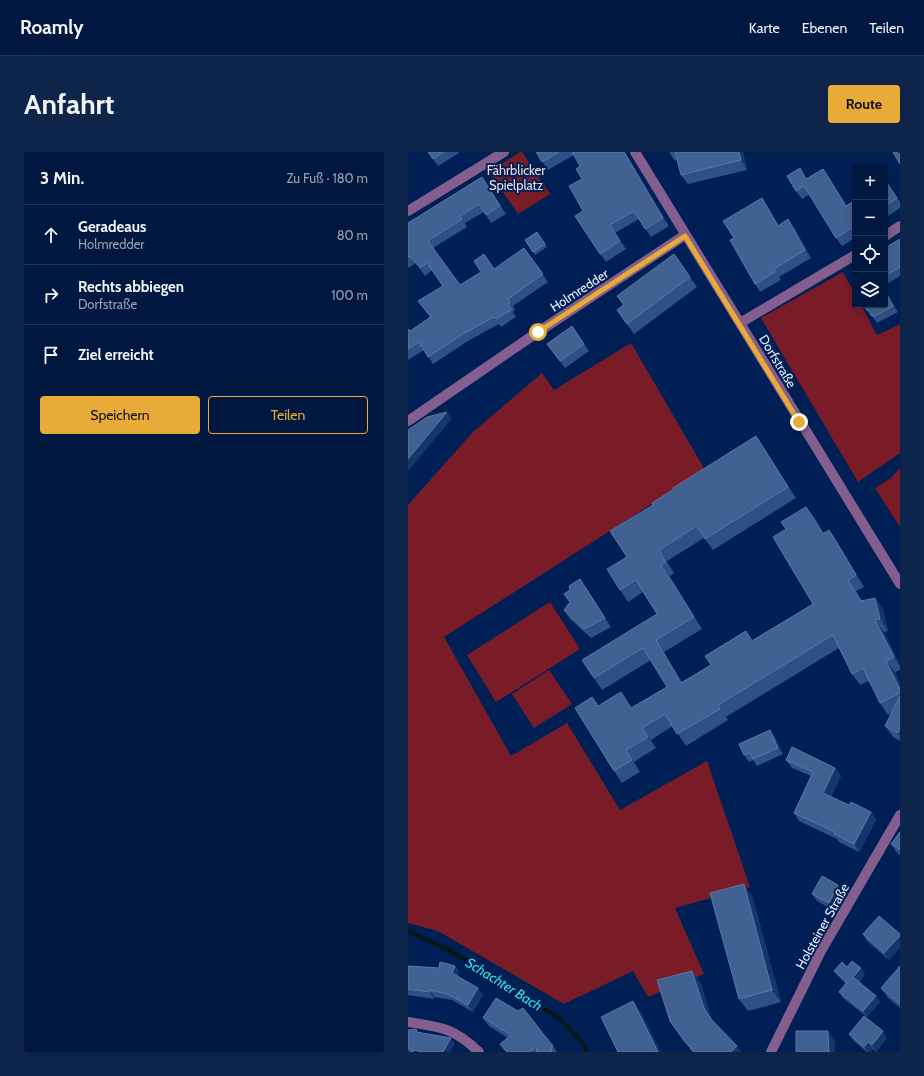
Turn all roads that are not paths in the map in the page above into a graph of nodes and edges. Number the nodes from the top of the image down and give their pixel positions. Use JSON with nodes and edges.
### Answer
{"nodes":[{"id":1,"x":504,"y":152,"type":"edge"},
{"id":2,"x":635,"y":152,"type":"edge"},
{"id":3,"x":408,"y":211,"type":"edge"},
{"id":4,"x":900,"y":226,"type":"edge"},
{"id":5,"x":888,"y":234,"type":"edge"},
{"id":6,"x":685,"y":236,"type":"junction"},
{"id":7,"x":852,"y":257,"type":"edge"},
{"id":8,"x":740,"y":323,"type":"junction"},
{"id":9,"x":408,"y":421,"type":"edge"},
{"id":10,"x":900,"y":584,"type":"edge"},
{"id":11,"x":900,"y":815,"type":"edge"},
{"id":12,"x":408,"y":1022,"type":"edge"},
{"id":13,"x":479,"y":1052,"type":"edge"},
{"id":14,"x":771,"y":1052,"type":"edge"}],
"edges":[{"from":1,"to":3,"type":"street"},
{"from":2,"to":6,"type":"street","name":"Dorfstraße"},
{"from":4,"to":5,"type":"street"},
{"from":6,"to":8,"type":"street","name":"Dorfstraße"},
{"from":6,"to":9,"type":"street","name":"Holmredder"},
{"from":7,"to":8,"type":"street"},
{"from":8,"to":10,"type":"street","name":"Dorfstraße"},
{"from":11,"to":14,"type":"street","name":"Holsteiner Straße"},
{"from":12,"to":13,"type":"street"}]}
